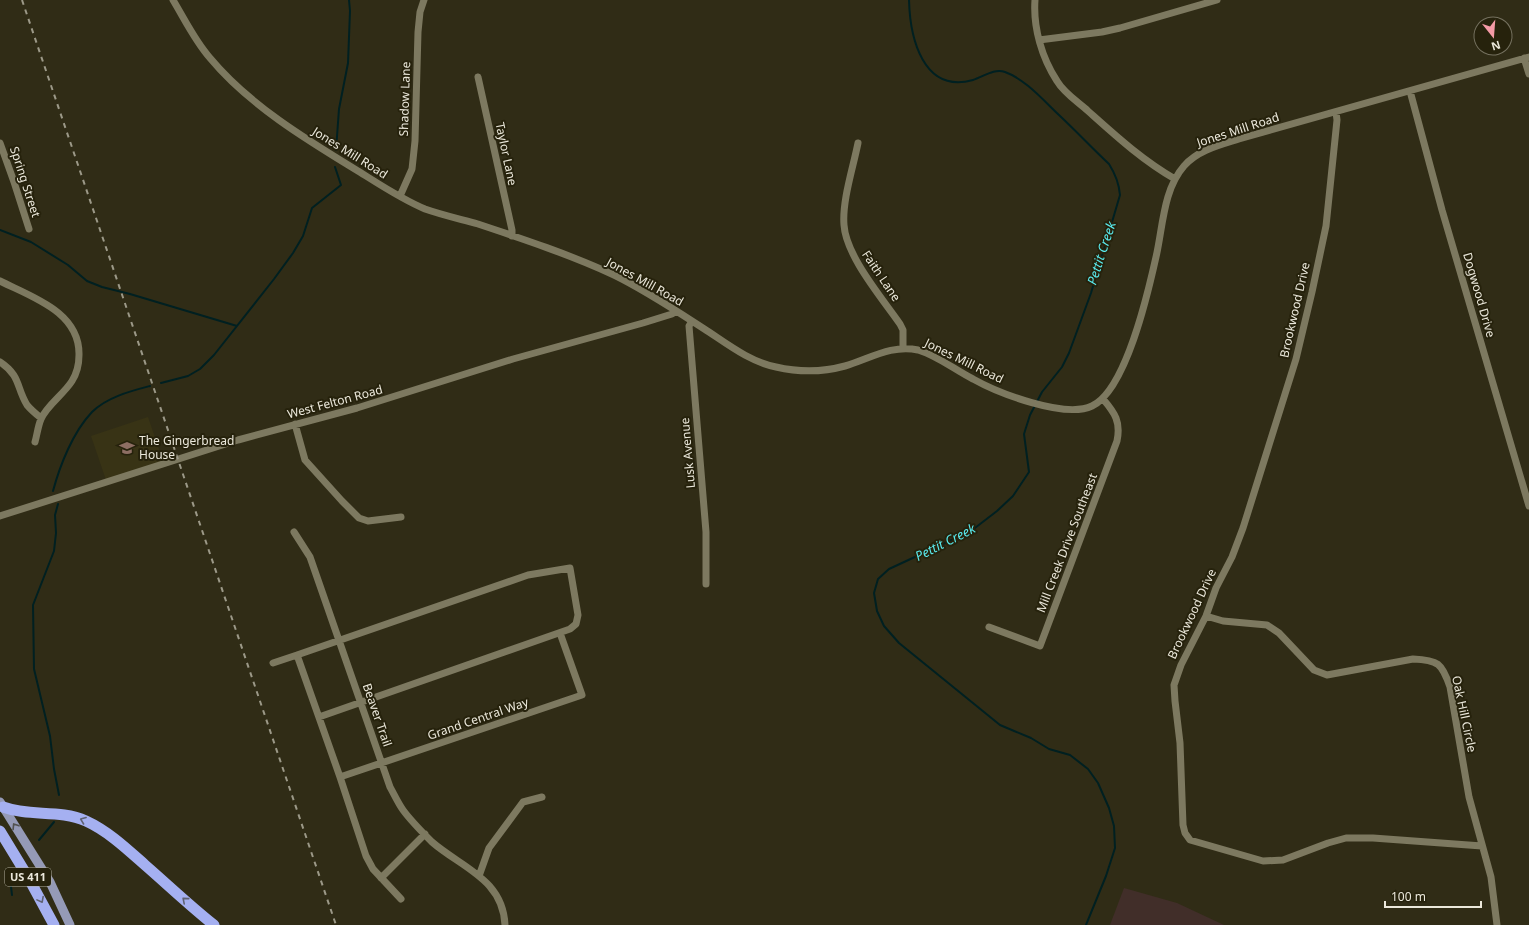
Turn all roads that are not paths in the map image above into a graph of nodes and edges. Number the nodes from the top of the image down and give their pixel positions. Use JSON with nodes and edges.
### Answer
{"nodes":[{"id":1,"x":173,"y":0,"type":"edge"},
{"id":2,"x":424,"y":0,"type":"edge"},
{"id":3,"x":1035,"y":0,"type":"edge"},
{"id":4,"x":1217,"y":0,"type":"edge"},
{"id":5,"x":1040,"y":40,"type":"junction"},
{"id":6,"x":1527,"y":57,"type":"edge"},
{"id":7,"x":1529,"y":74,"type":"edge"},
{"id":8,"x":478,"y":77,"type":"dead end"},
{"id":9,"x":1410,"y":91,"type":"junction"},
{"id":10,"x":1336,"y":112,"type":"junction"},
{"id":11,"x":0,"y":143,"type":"edge"},
{"id":12,"x":858,"y":144,"type":"dead end"},
{"id":13,"x":1175,"y":179,"type":"junction"},
{"id":14,"x":400,"y":196,"type":"junction"},
{"id":15,"x":29,"y":229,"type":"dead end"},
{"id":16,"x":512,"y":236,"type":"junction"},
{"id":17,"x":0,"y":281,"type":"edge"},
{"id":18,"x":676,"y":311,"type":"junction"},
{"id":19,"x":692,"y":321,"type":"junction"},
{"id":20,"x":903,"y":348,"type":"junction"},
{"id":21,"x":0,"y":362,"type":"edge"},
{"id":22,"x":1103,"y":399,"type":"junction"},
{"id":23,"x":41,"y":418,"type":"junction"},
{"id":24,"x":295,"y":424,"type":"junction"},
{"id":25,"x":35,"y":442,"type":"dead end"},
{"id":26,"x":1527,"y":493,"type":"edge"},
{"id":27,"x":1529,"y":506,"type":"edge"},
{"id":28,"x":0,"y":516,"type":"edge"},
{"id":29,"x":402,"y":517,"type":"dead end"},
{"id":30,"x":294,"y":532,"type":"dead end"},
{"id":31,"x":706,"y":584,"type":"dead end"},
{"id":32,"x":1206,"y":616,"type":"junction"},
{"id":33,"x":989,"y":627,"type":"dead end"},
{"id":34,"x":560,"y":633,"type":"junction"},
{"id":35,"x":339,"y":640,"type":"junction"},
{"id":36,"x":297,"y":655,"type":"junction"},
{"id":37,"x":273,"y":663,"type":"dead end"},
{"id":38,"x":361,"y":702,"type":"junction"},
{"id":39,"x":319,"y":717,"type":"junction"},
{"id":40,"x":382,"y":763,"type":"junction"},
{"id":41,"x":340,"y":777,"type":"junction"},
{"id":42,"x":542,"y":797,"type":"dead end"},
{"id":43,"x":1,"y":804,"type":"edge"},
{"id":44,"x":0,"y":831,"type":"edge"},
{"id":45,"x":425,"y":834,"type":"junction"},
{"id":46,"x":1482,"y":846,"type":"junction"},
{"id":47,"x":479,"y":876,"type":"junction"},
{"id":48,"x":381,"y":878,"type":"junction"},
{"id":49,"x":401,"y":899,"type":"dead end"},
{"id":50,"x":54,"y":925,"type":"edge"},
{"id":51,"x":70,"y":925,"type":"edge"},
{"id":52,"x":214,"y":925,"type":"edge"},
{"id":53,"x":505,"y":925,"type":"edge"},
{"id":54,"x":1497,"y":925,"type":"edge"}],
"edges":[{"from":1,"to":14,"type":"street","name":"Jones Mill Road"},
{"from":2,"to":14,"type":"street","name":"Shadow Lane"},
{"from":3,"to":5,"type":"street"},
{"from":4,"to":5,"type":"street"},
{"from":5,"to":13,"type":"street"},
{"from":6,"to":7,"type":"street"},
{"from":6,"to":9,"type":"street","name":"Jones Mill Road"},
{"from":8,"to":16,"type":"street","name":"Taylor Lane"},
{"from":9,"to":10,"type":"street","name":"Jones Mill Road"},
{"from":9,"to":26,"type":"street","name":"Dogwood Drive"},
{"from":10,"to":13,"type":"street","name":"Jones Mill Road"},
{"from":10,"to":32,"type":"street","name":"Brookwood Drive"},
{"from":11,"to":15,"type":"street","name":"Spring Street"},
{"from":12,"to":20,"type":"street","name":"Faith Lane"},
{"from":13,"to":22,"type":"street","name":"Jones Mill Road"},
{"from":14,"to":16,"type":"street","name":"Jones Mill Road"},
{"from":16,"to":18,"type":"street","name":"Jones Mill Road"},
{"from":17,"to":23,"type":"street"},
{"from":18,"to":19,"type":"street","name":"Jones Mill Road"},
{"from":18,"to":24,"type":"street","name":"West Felton Road"},
{"from":19,"to":20,"type":"street","name":"Jones Mill Road"},
{"from":19,"to":31,"type":"street","name":"Lusk Avenue"},
{"from":20,"to":22,"type":"street","name":"Jones Mill Road"},
{"from":21,"to":23,"type":"street"},
{"from":22,"to":33,"type":"street","name":"Mill Creek Drive Southeast"},
{"from":23,"to":25,"type":"street"},
{"from":24,"to":28,"type":"street","name":"West Felton Road"},
{"from":24,"to":29,"type":"street"},
{"from":26,"to":27,"type":"street","name":"Dogwood Drive"},
{"from":30,"to":35,"type":"street","name":"Beaver Trail"},
{"from":32,"to":46,"type":"street","name":"Oak Hill Circle"},
{"from":32,"to":46,"type":"street","name":"Brookwood Drive"},
{"from":34,"to":35,"type":"street"},
{"from":34,"to":38,"type":"street"},
{"from":34,"to":40,"type":"street","name":"Grand Central Way"},
{"from":35,"to":36,"type":"street"},
{"from":35,"to":38,"type":"street","name":"Beaver Trail"},
{"from":36,"to":37,"type":"street"},
{"from":36,"to":39,"type":"street"},
{"from":38,"to":39,"type":"street"},
{"from":38,"to":40,"type":"street","name":"Beaver Trail"},
{"from":39,"to":41,"type":"street"},
{"from":40,"to":41,"type":"street","name":"Grand Central Way"},
{"from":40,"to":45,"type":"street","name":"Beaver Trail"},
{"from":41,"to":48,"type":"street"},
{"from":42,"to":47,"type":"street"},
{"from":51,"to":43,"type":"main road","one_way":true},
{"from":52,"to":43,"type":"highway","one_way":true},
{"from":44,"to":50,"type":"highway","number":"US 411","one_way":true},
{"from":45,"to":47,"type":"street","name":"Beaver Trail"},
{"from":45,"to":48,"type":"street"},
{"from":46,"to":54,"type":"street","name":"Oak Hill Circle"},
{"from":47,"to":53,"type":"street","name":"Beaver Trail"},
{"from":48,"to":49,"type":"street"}]}
